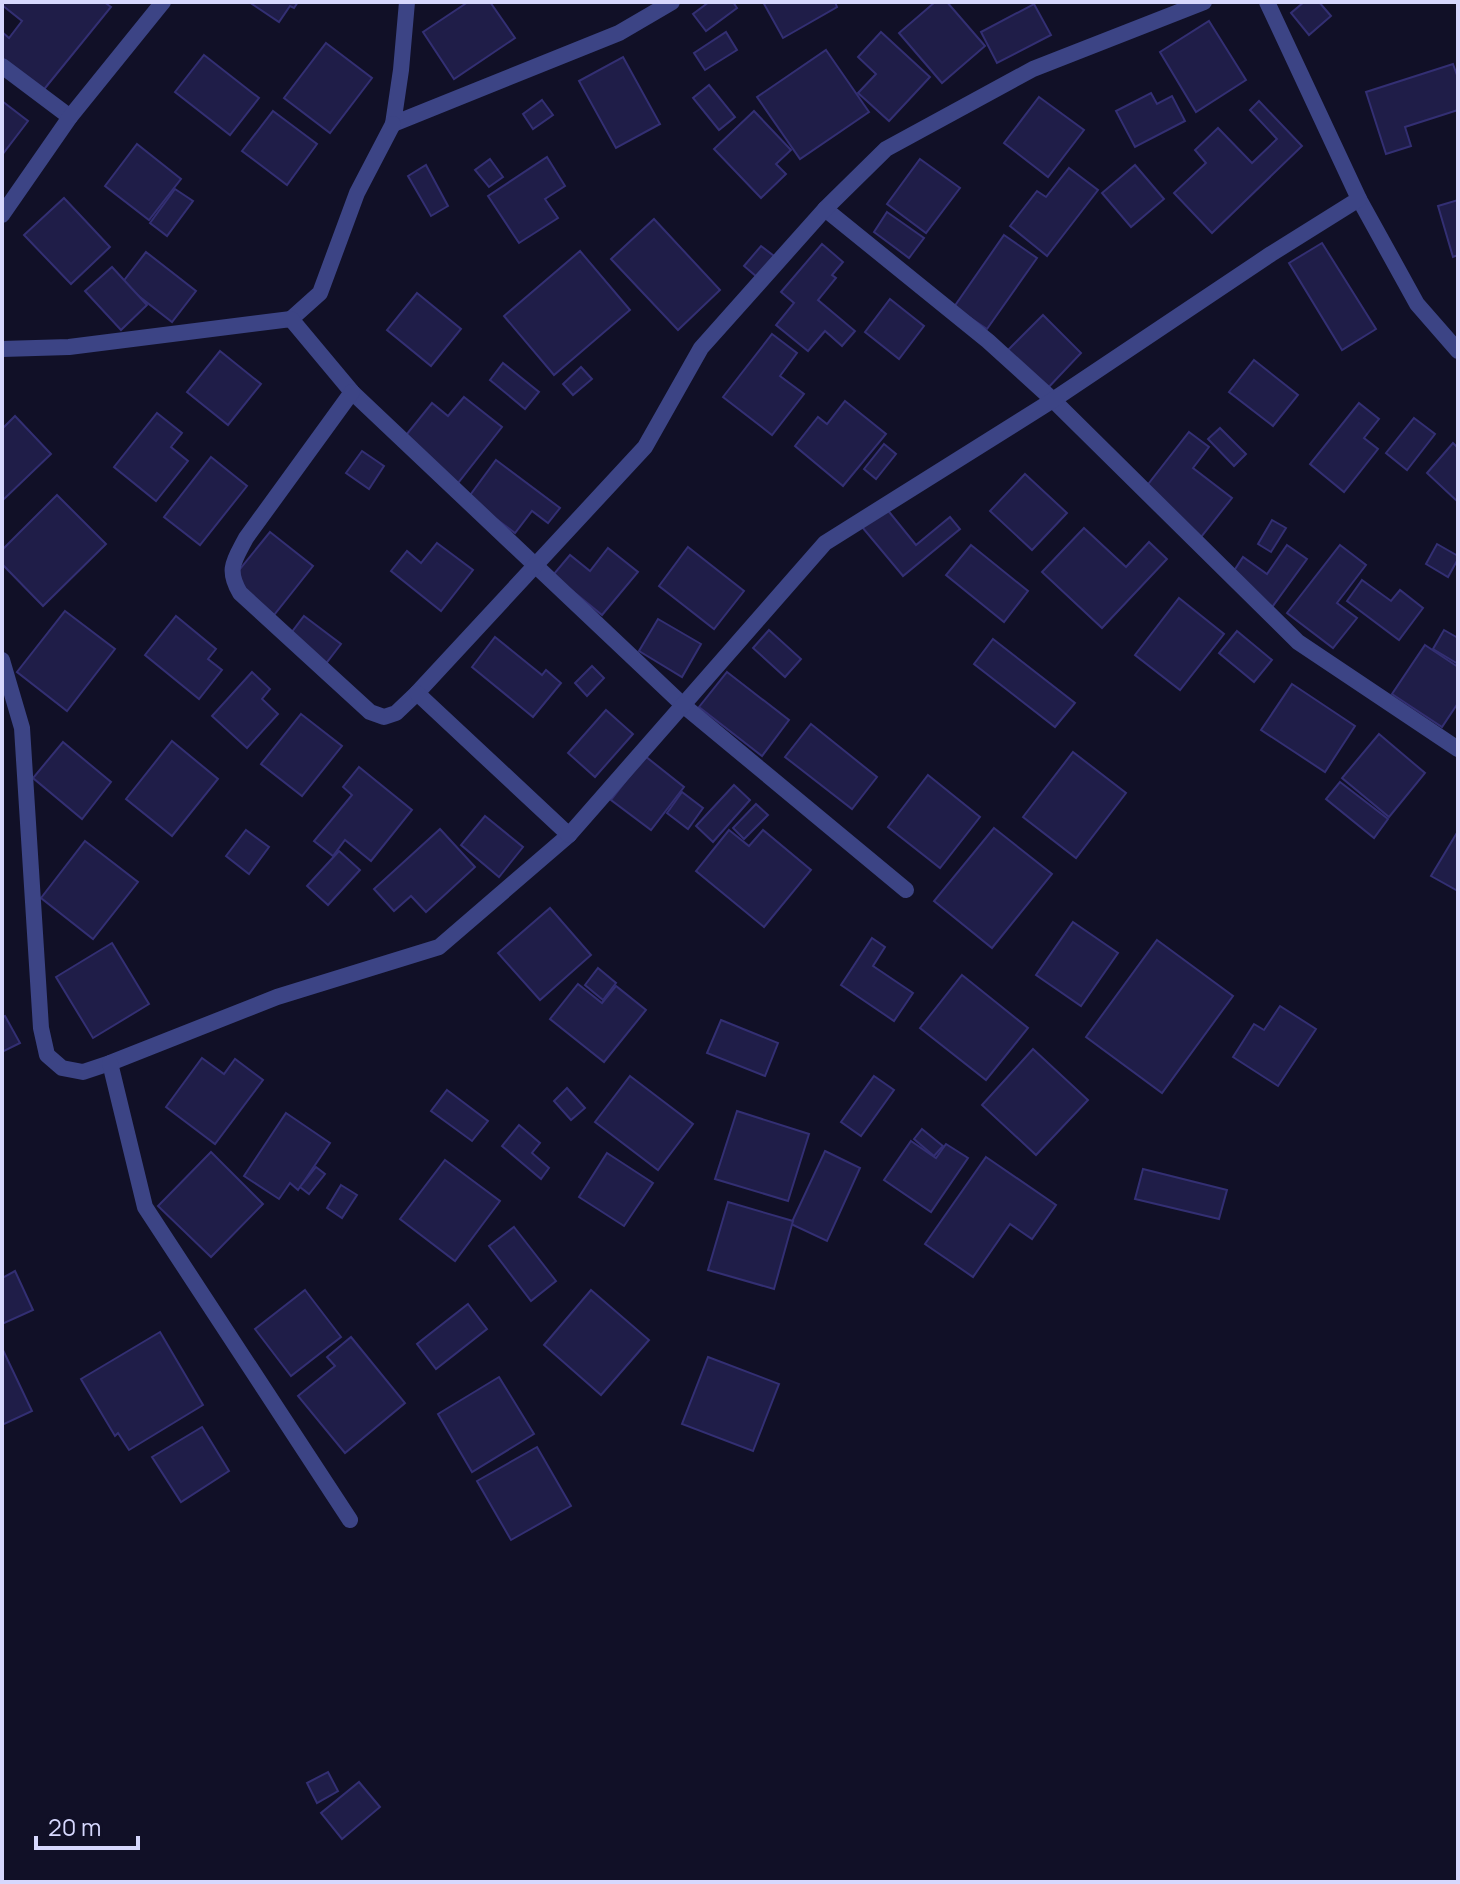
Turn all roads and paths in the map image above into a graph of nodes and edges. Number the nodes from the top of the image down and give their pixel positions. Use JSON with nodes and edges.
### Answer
{"nodes":[{"id":1,"x":163,"y":2,"type":"edge"},
{"id":2,"x":407,"y":2,"type":"edge"},
{"id":3,"x":672,"y":2,"type":"edge"},
{"id":4,"x":1204,"y":2,"type":"edge"},
{"id":5,"x":1267,"y":2,"type":"edge"},
{"id":6,"x":2,"y":66,"type":"edge"},
{"id":7,"x":70,"y":117,"type":"junction"},
{"id":8,"x":393,"y":124,"type":"junction"},
{"id":9,"x":1359,"y":199,"type":"junction"},
{"id":10,"x":825,"y":209,"type":"junction"},
{"id":11,"x":2,"y":215,"type":"edge"},
{"id":12,"x":291,"y":319,"type":"junction"},
{"id":13,"x":2,"y":349,"type":"edge"},
{"id":14,"x":1458,"y":351,"type":"edge"},
{"id":15,"x":352,"y":392,"type":"junction"},
{"id":16,"x":1053,"y":400,"type":"junction"},
{"id":17,"x":534,"y":565,"type":"junction"},
{"id":18,"x":2,"y":660,"type":"edge"},
{"id":19,"x":417,"y":693,"type":"junction"},
{"id":20,"x":683,"y":705,"type":"junction"},
{"id":21,"x":1458,"y":749,"type":"edge"},
{"id":22,"x":569,"y":835,"type":"junction"},
{"id":23,"x":906,"y":890,"type":"dead end"},
{"id":24,"x":110,"y":1063,"type":"junction"},
{"id":25,"x":350,"y":1520,"type":"dead end"}],
"edges":[{"from":1,"to":7,"type":"street"},
{"from":2,"to":8,"type":"street"},
{"from":3,"to":8,"type":"street"},
{"from":4,"to":10,"type":"street"},
{"from":5,"to":9,"type":"street"},
{"from":6,"to":7,"type":"street"},
{"from":7,"to":11,"type":"street"},
{"from":8,"to":12,"type":"street"},
{"from":9,"to":14,"type":"street"},
{"from":9,"to":16,"type":"street"},
{"from":10,"to":16,"type":"street"},
{"from":10,"to":17,"type":"street"},
{"from":12,"to":13,"type":"street"},
{"from":12,"to":15,"type":"street"},
{"from":15,"to":17,"type":"street"},
{"from":15,"to":19,"type":"street"},
{"from":16,"to":20,"type":"street"},
{"from":16,"to":21,"type":"street"},
{"from":17,"to":19,"type":"street"},
{"from":17,"to":20,"type":"street"},
{"from":18,"to":24,"type":"street"},
{"from":19,"to":22,"type":"street"},
{"from":20,"to":22,"type":"street"},
{"from":20,"to":23,"type":"street"},
{"from":22,"to":24,"type":"street"},
{"from":24,"to":25,"type":"street"}]}
